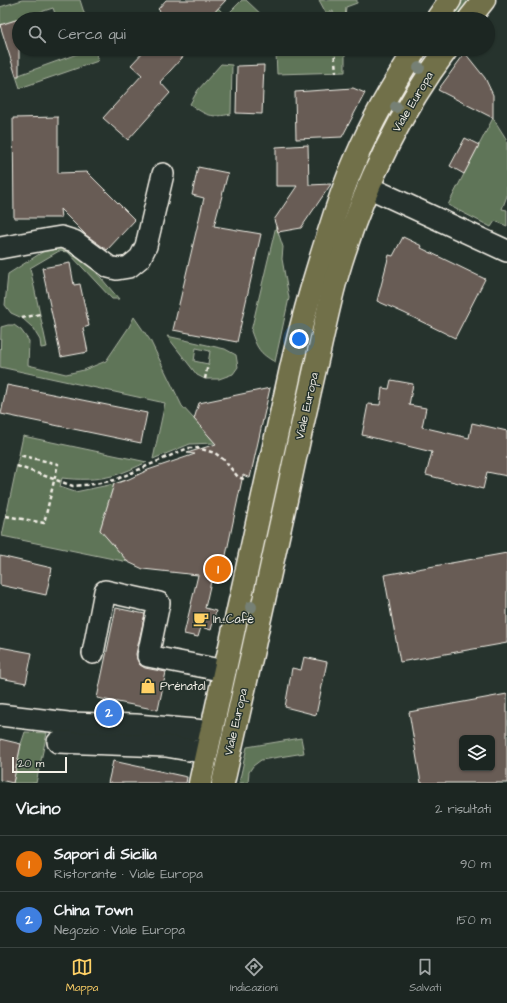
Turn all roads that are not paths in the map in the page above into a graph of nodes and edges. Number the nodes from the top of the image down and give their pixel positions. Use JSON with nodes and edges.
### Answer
{"nodes":[{"id":1,"x":450,"y":0,"type":"edge"},
{"id":2,"x":484,"y":0,"type":"edge"},
{"id":3,"x":442,"y":12,"type":"edge"},
{"id":4,"x":475,"y":12,"type":"edge"},
{"id":5,"x":411,"y":56,"type":"edge"},
{"id":6,"x":442,"y":56,"type":"edge"},
{"id":7,"x":163,"y":174,"type":"dead end"},
{"id":8,"x":368,"y":187,"type":"junction"},
{"id":9,"x":0,"y":248,"type":"edge"},
{"id":10,"x":507,"y":251,"type":"edge"},
{"id":11,"x":93,"y":653,"type":"dead end"},
{"id":12,"x":225,"y":670,"type":"junction"},
{"id":13,"x":0,"y":715,"type":"edge"},
{"id":14,"x":212,"y":732,"type":"junction"},
{"id":15,"x":58,"y":742,"type":"dead end"},
{"id":16,"x":207,"y":753,"type":"junction"},
{"id":17,"x":200,"y":783,"type":"edge"},
{"id":18,"x":223,"y":783,"type":"edge"}],
"edges":[{"from":1,"to":3,"type":"main road"},
{"from":2,"to":4,"type":"main road"},
{"from":5,"to":12,"type":"main road","name":"Viale Europa"},
{"from":6,"to":8,"type":"main road","name":"Viale Europa"},
{"from":7,"to":9,"type":"street"},
{"from":8,"to":10,"type":"street"},
{"from":8,"to":18,"type":"main road","name":"Viale Europa"},
{"from":11,"to":12,"type":"street"},
{"from":12,"to":14,"type":"main road","name":"Viale Europa"},
{"from":13,"to":14,"type":"street"},
{"from":14,"to":16,"type":"main road","name":"Viale Europa"},
{"from":15,"to":16,"type":"street"},
{"from":16,"to":17,"type":"main road","name":"Viale Europa"}]}
